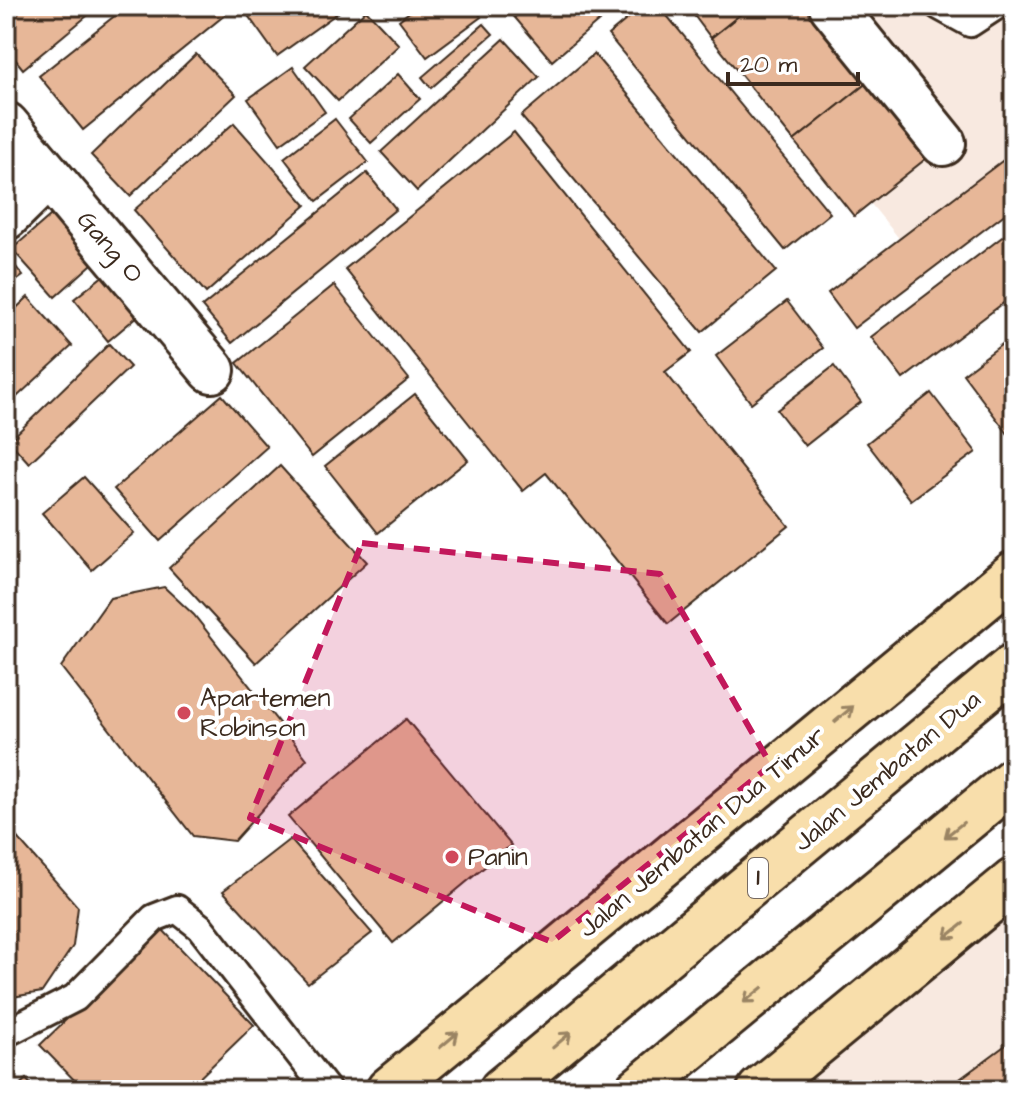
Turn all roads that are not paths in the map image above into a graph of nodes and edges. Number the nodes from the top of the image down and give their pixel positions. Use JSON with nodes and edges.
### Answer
{"nodes":[{"id":1,"x":832,"y":6,"type":"edge"},
{"id":2,"x":939,"y":6,"type":"edge"},
{"id":3,"x":996,"y":6,"type":"edge"},
{"id":4,"x":6,"y":125,"type":"edge"},
{"id":5,"x":943,"y":143,"type":"dead end"},
{"id":6,"x":48,"y":176,"type":"junction"},
{"id":7,"x":6,"y":217,"type":"edge"},
{"id":8,"x":212,"y":370,"type":"dead end"},
{"id":9,"x":1014,"y":574,"type":"edge"},
{"id":10,"x":1014,"y":666,"type":"edge"},
{"id":11,"x":1014,"y":780,"type":"edge"},
{"id":12,"x":1014,"y":881,"type":"edge"},
{"id":13,"x":6,"y":1033,"type":"edge"},
{"id":14,"x":327,"y":1090,"type":"edge"},
{"id":15,"x":389,"y":1090,"type":"edge"},
{"id":16,"x":502,"y":1090,"type":"edge"},
{"id":17,"x":638,"y":1090,"type":"edge"},
{"id":18,"x":760,"y":1090,"type":"edge"}],
"edges":[{"from":1,"to":5,"type":"street"},
{"from":2,"to":3,"type":"lane"},
{"from":4,"to":6,"type":"street","name":"Gang O"},
{"from":6,"to":7,"type":"street"},
{"from":6,"to":8,"type":"street","name":"Gang O"},
{"from":15,"to":9,"type":"main road","name":"Jalan Jembatan Dua Timur","one_way":true},
{"from":16,"to":10,"type":"main road","name":"Jalan Jembatan Dua","number":"1","one_way":true},
{"from":11,"to":17,"type":"main road","one_way":true},
{"from":12,"to":18,"type":"main road","one_way":true},
{"from":13,"to":14,"type":"lane"}]}
